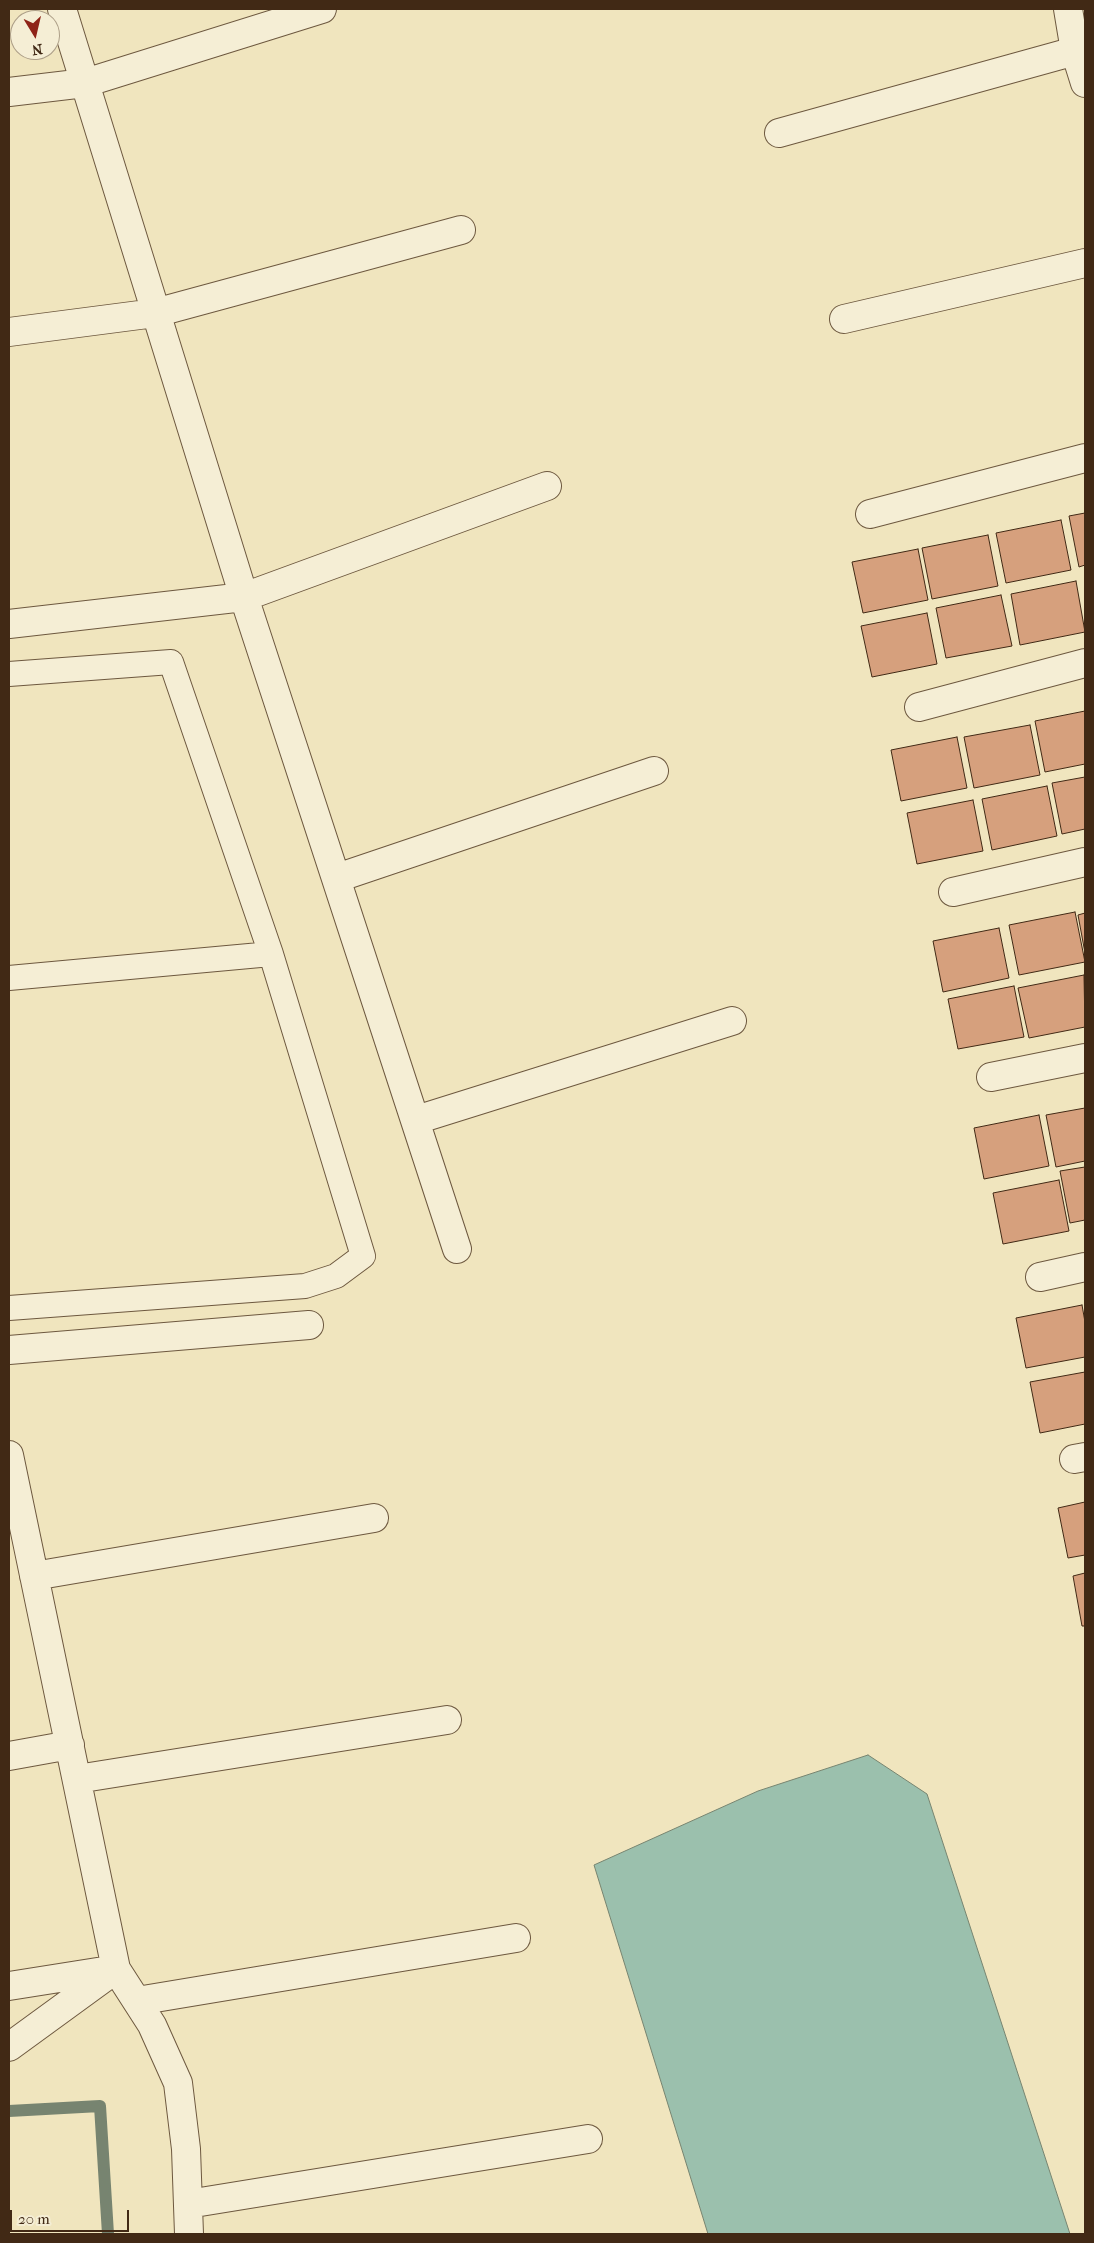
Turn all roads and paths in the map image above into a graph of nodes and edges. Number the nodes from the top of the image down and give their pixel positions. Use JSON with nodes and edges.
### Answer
{"nodes":[{"id":1,"x":62,"y":9,"type":"edge"},
{"id":2,"x":322,"y":9,"type":"edge"},
{"id":3,"x":1068,"y":9,"type":"edge"},
{"id":4,"x":1080,"y":51,"type":"edge"},
{"id":5,"x":84,"y":83,"type":"junction"},
{"id":6,"x":1085,"y":83,"type":"edge"},
{"id":7,"x":9,"y":92,"type":"edge"},
{"id":8,"x":779,"y":133,"type":"dead end"},
{"id":9,"x":461,"y":230,"type":"dead end"},
{"id":10,"x":1085,"y":263,"type":"edge"},
{"id":11,"x":155,"y":313,"type":"junction"},
{"id":12,"x":844,"y":319,"type":"dead end"},
{"id":13,"x":9,"y":332,"type":"edge"},
{"id":14,"x":1085,"y":458,"type":"edge"},
{"id":15,"x":547,"y":486,"type":"dead end"},
{"id":16,"x":870,"y":514,"type":"dead end"},
{"id":17,"x":244,"y":597,"type":"junction"},
{"id":18,"x":9,"y":624,"type":"edge"},
{"id":19,"x":1085,"y":663,"type":"edge"},
{"id":20,"x":9,"y":674,"type":"edge"},
{"id":21,"x":919,"y":707,"type":"dead end"},
{"id":22,"x":654,"y":771,"type":"dead end"},
{"id":23,"x":1085,"y":862,"type":"edge"},
{"id":24,"x":337,"y":878,"type":"junction"},
{"id":25,"x":953,"y":892,"type":"dead end"},
{"id":26,"x":271,"y":954,"type":"junction"},
{"id":27,"x":9,"y":978,"type":"edge"},
{"id":28,"x":732,"y":1021,"type":"dead end"},
{"id":29,"x":1085,"y":1058,"type":"edge"},
{"id":30,"x":991,"y":1077,"type":"dead end"},
{"id":31,"x":416,"y":1120,"type":"junction"},
{"id":32,"x":457,"y":1249,"type":"dead end"},
{"id":33,"x":1085,"y":1267,"type":"edge"},
{"id":34,"x":1040,"y":1277,"type":"dead end"},
{"id":35,"x":9,"y":1308,"type":"edge"},
{"id":36,"x":309,"y":1325,"type":"dead end"},
{"id":37,"x":9,"y":1350,"type":"edge"},
{"id":38,"x":9,"y":1455,"type":"edge"},
{"id":39,"x":374,"y":1518,"type":"dead end"},
{"id":40,"x":19,"y":1550,"type":"edge"},
{"id":41,"x":34,"y":1576,"type":"junction"},
{"id":42,"x":447,"y":1720,"type":"dead end"},
{"id":43,"x":70,"y":1745,"type":"junction"},
{"id":44,"x":9,"y":1756,"type":"edge"},
{"id":45,"x":77,"y":1779,"type":"junction"},
{"id":46,"x":516,"y":1938,"type":"dead end"},
{"id":47,"x":116,"y":1970,"type":"junction"},
{"id":48,"x":9,"y":1986,"type":"edge"},
{"id":49,"x":137,"y":2001,"type":"junction"},
{"id":50,"x":9,"y":2047,"type":"edge"},
{"id":51,"x":588,"y":2139,"type":"dead end"},
{"id":52,"x":188,"y":2204,"type":"junction"},
{"id":53,"x":189,"y":2234,"type":"edge"}],
"edges":[{"from":1,"to":5,"type":"street"},
{"from":2,"to":5,"type":"street"},
{"from":3,"to":4,"type":"street"},
{"from":4,"to":6,"type":"street"},
{"from":4,"to":8,"type":"street"},
{"from":5,"to":7,"type":"street"},
{"from":5,"to":11,"type":"street"},
{"from":9,"to":11,"type":"street"},
{"from":10,"to":12,"type":"street"},
{"from":11,"to":13,"type":"street"},
{"from":11,"to":17,"type":"street"},
{"from":14,"to":16,"type":"street"},
{"from":15,"to":17,"type":"street"},
{"from":17,"to":18,"type":"street"},
{"from":17,"to":24,"type":"street"},
{"from":19,"to":21,"type":"street"},
{"from":20,"to":26,"type":"lane"},
{"from":22,"to":24,"type":"street"},
{"from":23,"to":25,"type":"street"},
{"from":24,"to":31,"type":"street"},
{"from":26,"to":27,"type":"lane"},
{"from":26,"to":35,"type":"lane"},
{"from":28,"to":31,"type":"street"},
{"from":29,"to":30,"type":"street"},
{"from":31,"to":32,"type":"street"},
{"from":33,"to":34,"type":"street"},
{"from":36,"to":37,"type":"street"},
{"from":38,"to":40,"type":"street"},
{"from":39,"to":41,"type":"street"},
{"from":40,"to":41,"type":"street"},
{"from":41,"to":43,"type":"street"},
{"from":42,"to":45,"type":"street"},
{"from":43,"to":44,"type":"street"},
{"from":43,"to":45,"type":"street"},
{"from":45,"to":47,"type":"street"},
{"from":46,"to":49,"type":"street"},
{"from":47,"to":48,"type":"street"},
{"from":47,"to":49,"type":"street"},
{"from":47,"to":50,"type":"street"},
{"from":49,"to":52,"type":"street"},
{"from":51,"to":52,"type":"street"},
{"from":52,"to":53,"type":"street"}]}
